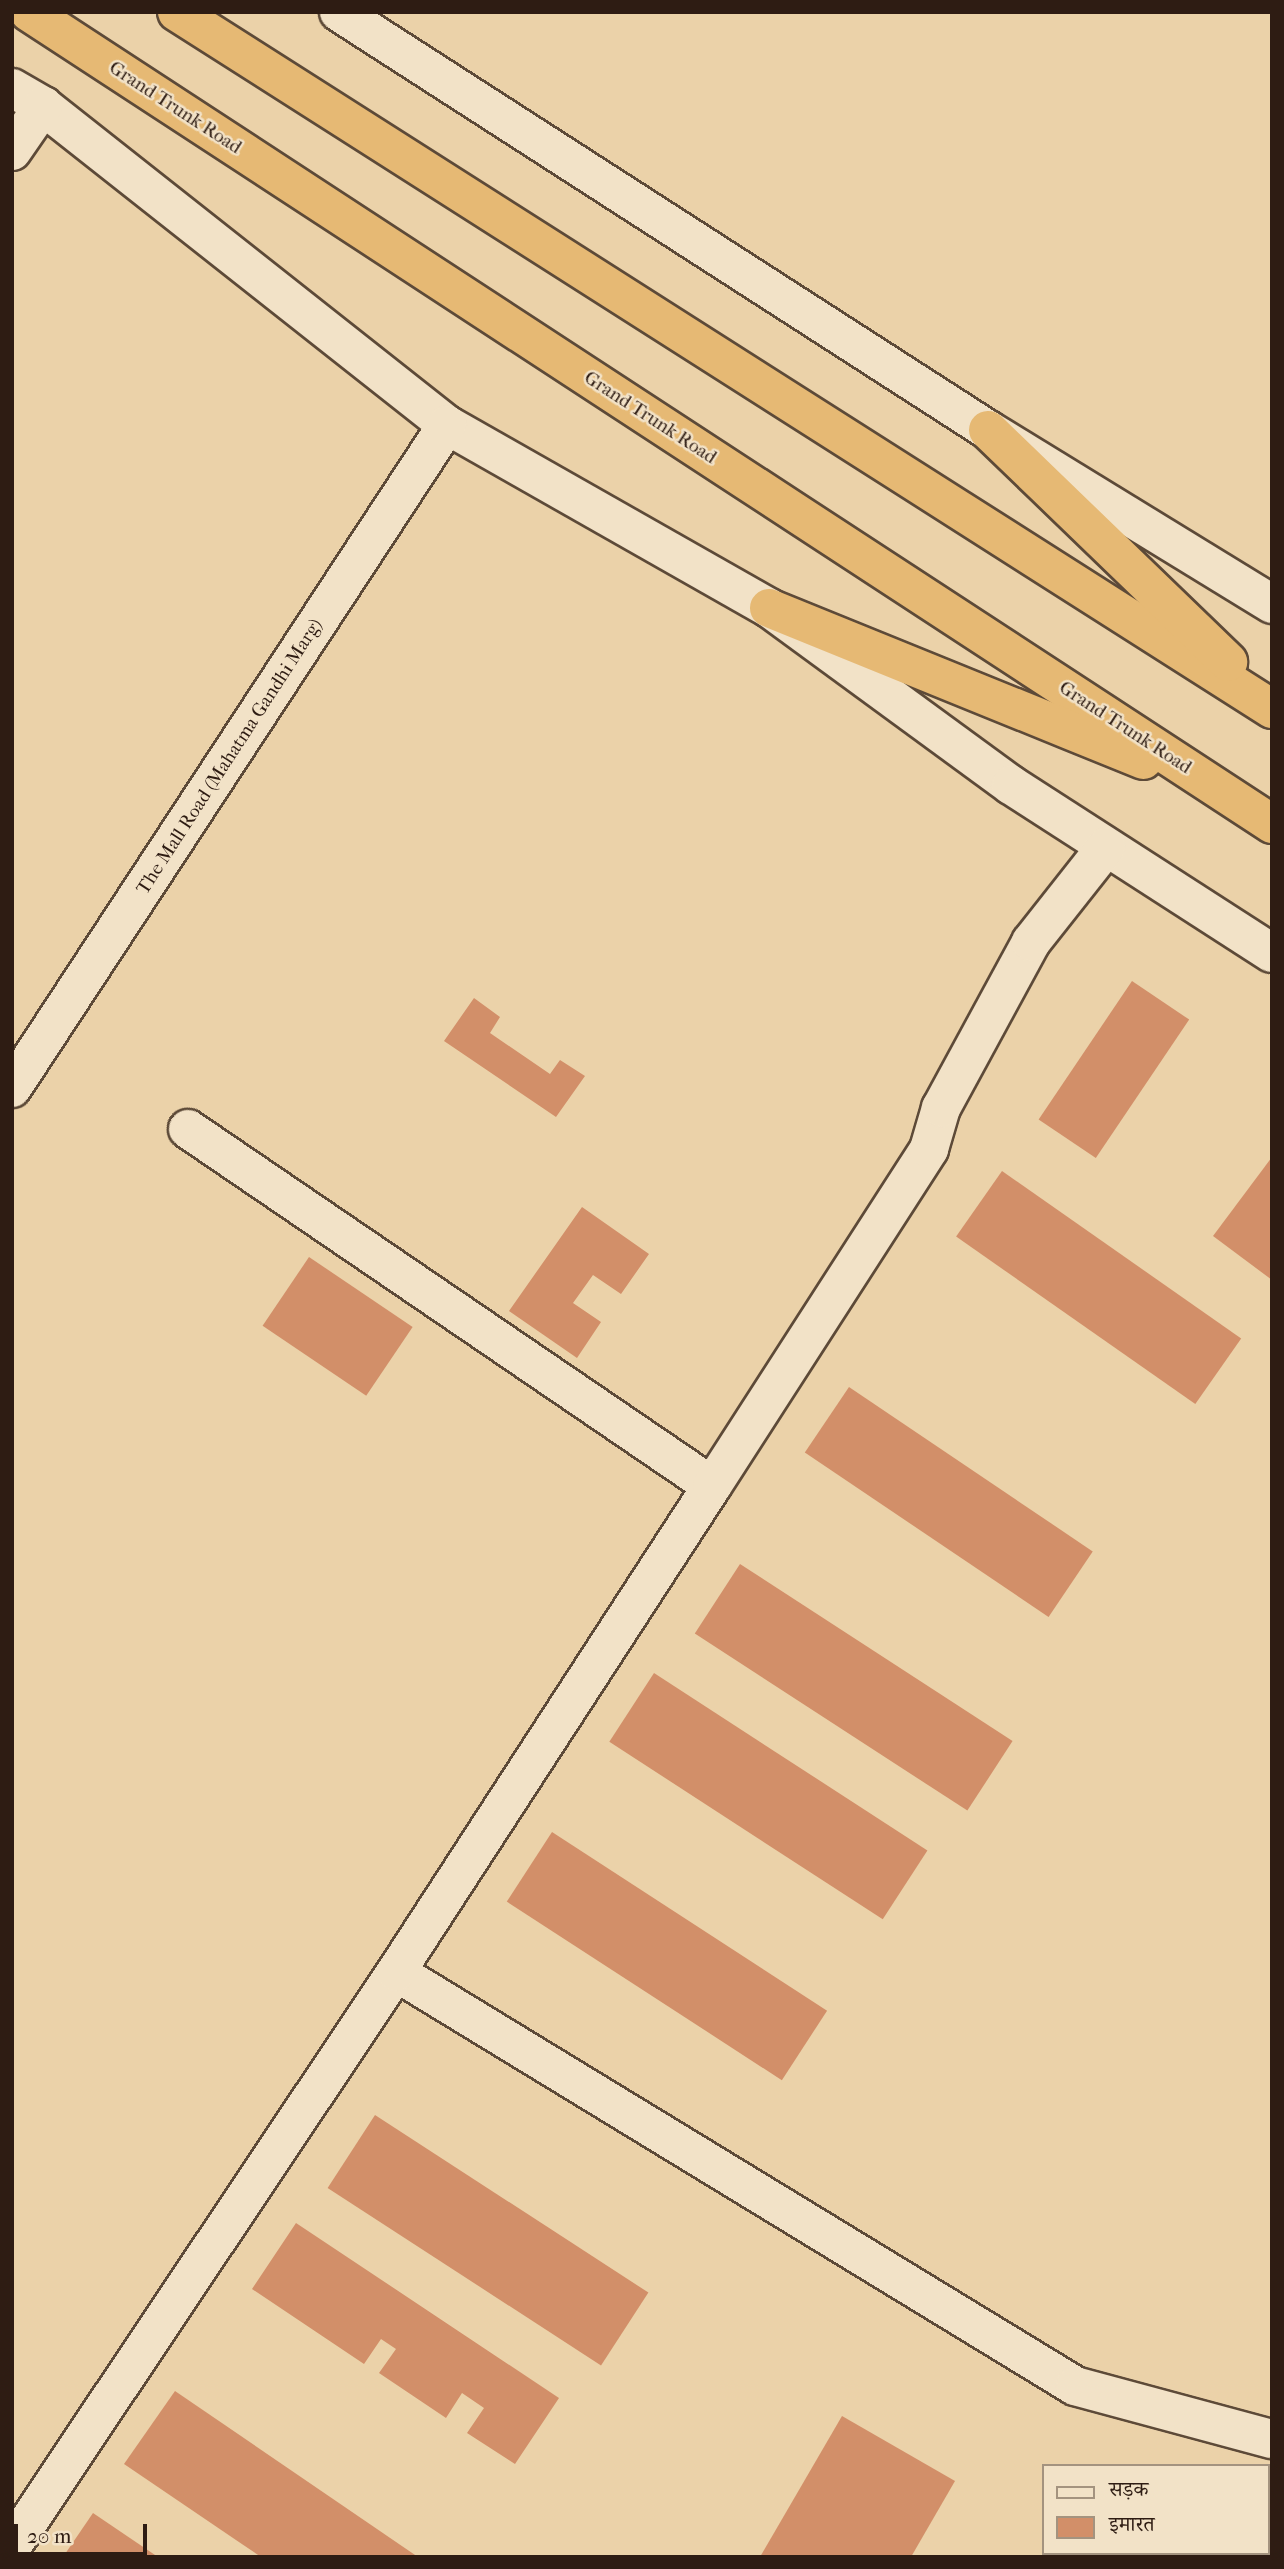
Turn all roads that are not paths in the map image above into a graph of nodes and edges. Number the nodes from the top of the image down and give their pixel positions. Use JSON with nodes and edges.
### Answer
{"nodes":[{"id":1,"x":29,"y":12,"type":"edge"},
{"id":2,"x":177,"y":12,"type":"edge"},
{"id":3,"x":339,"y":12,"type":"edge"},
{"id":4,"x":28,"y":97,"type":"edge"},
{"id":5,"x":12,"y":151,"type":"edge"},
{"id":6,"x":447,"y":425,"type":"junction"},
{"id":7,"x":988,"y":430,"type":"junction"},
{"id":8,"x":1272,"y":604,"type":"edge"},
{"id":9,"x":769,"y":608,"type":"junction"},
{"id":10,"x":1272,"y":704,"type":"edge"},
{"id":11,"x":1272,"y":709,"type":"edge"},
{"id":12,"x":1223,"y":793,"type":"junction"},
{"id":13,"x":1272,"y":824,"type":"edge"},
{"id":14,"x":1106,"y":847,"type":"junction"},
{"id":15,"x":1272,"y":953,"type":"edge"},
{"id":16,"x":12,"y":1088,"type":"edge"},
{"id":17,"x":188,"y":1129,"type":"dead end"},
{"id":18,"x":712,"y":1486,"type":"junction"},
{"id":19,"x":396,"y":1972,"type":"junction"},
{"id":20,"x":1272,"y":2440,"type":"edge"},
{"id":21,"x":12,"y":2546,"type":"edge"}],
"edges":[{"from":1,"to":12,"type":"highway","name":"Grand Trunk Road"},
{"from":2,"to":11,"type":"highway"},
{"from":3,"to":7,"type":"street"},
{"from":4,"to":5,"type":"street"},
{"from":4,"to":6,"type":"street"},
{"from":6,"to":9,"type":"street"},
{"from":6,"to":16,"type":"street","name":"The Mall Road (Mahatma Gandhi Marg)"},
{"from":7,"to":8,"type":"street"},
{"from":7,"to":10,"type":"highway"},
{"from":9,"to":12,"type":"highway"},
{"from":9,"to":14,"type":"street"},
{"from":12,"to":13,"type":"highway","name":"Grand Trunk Road"},
{"from":14,"to":15,"type":"street"},
{"from":14,"to":18,"type":"street"},
{"from":17,"to":18,"type":"street"},
{"from":18,"to":19,"type":"street"},
{"from":19,"to":20,"type":"street"},
{"from":19,"to":21,"type":"street"}]}
